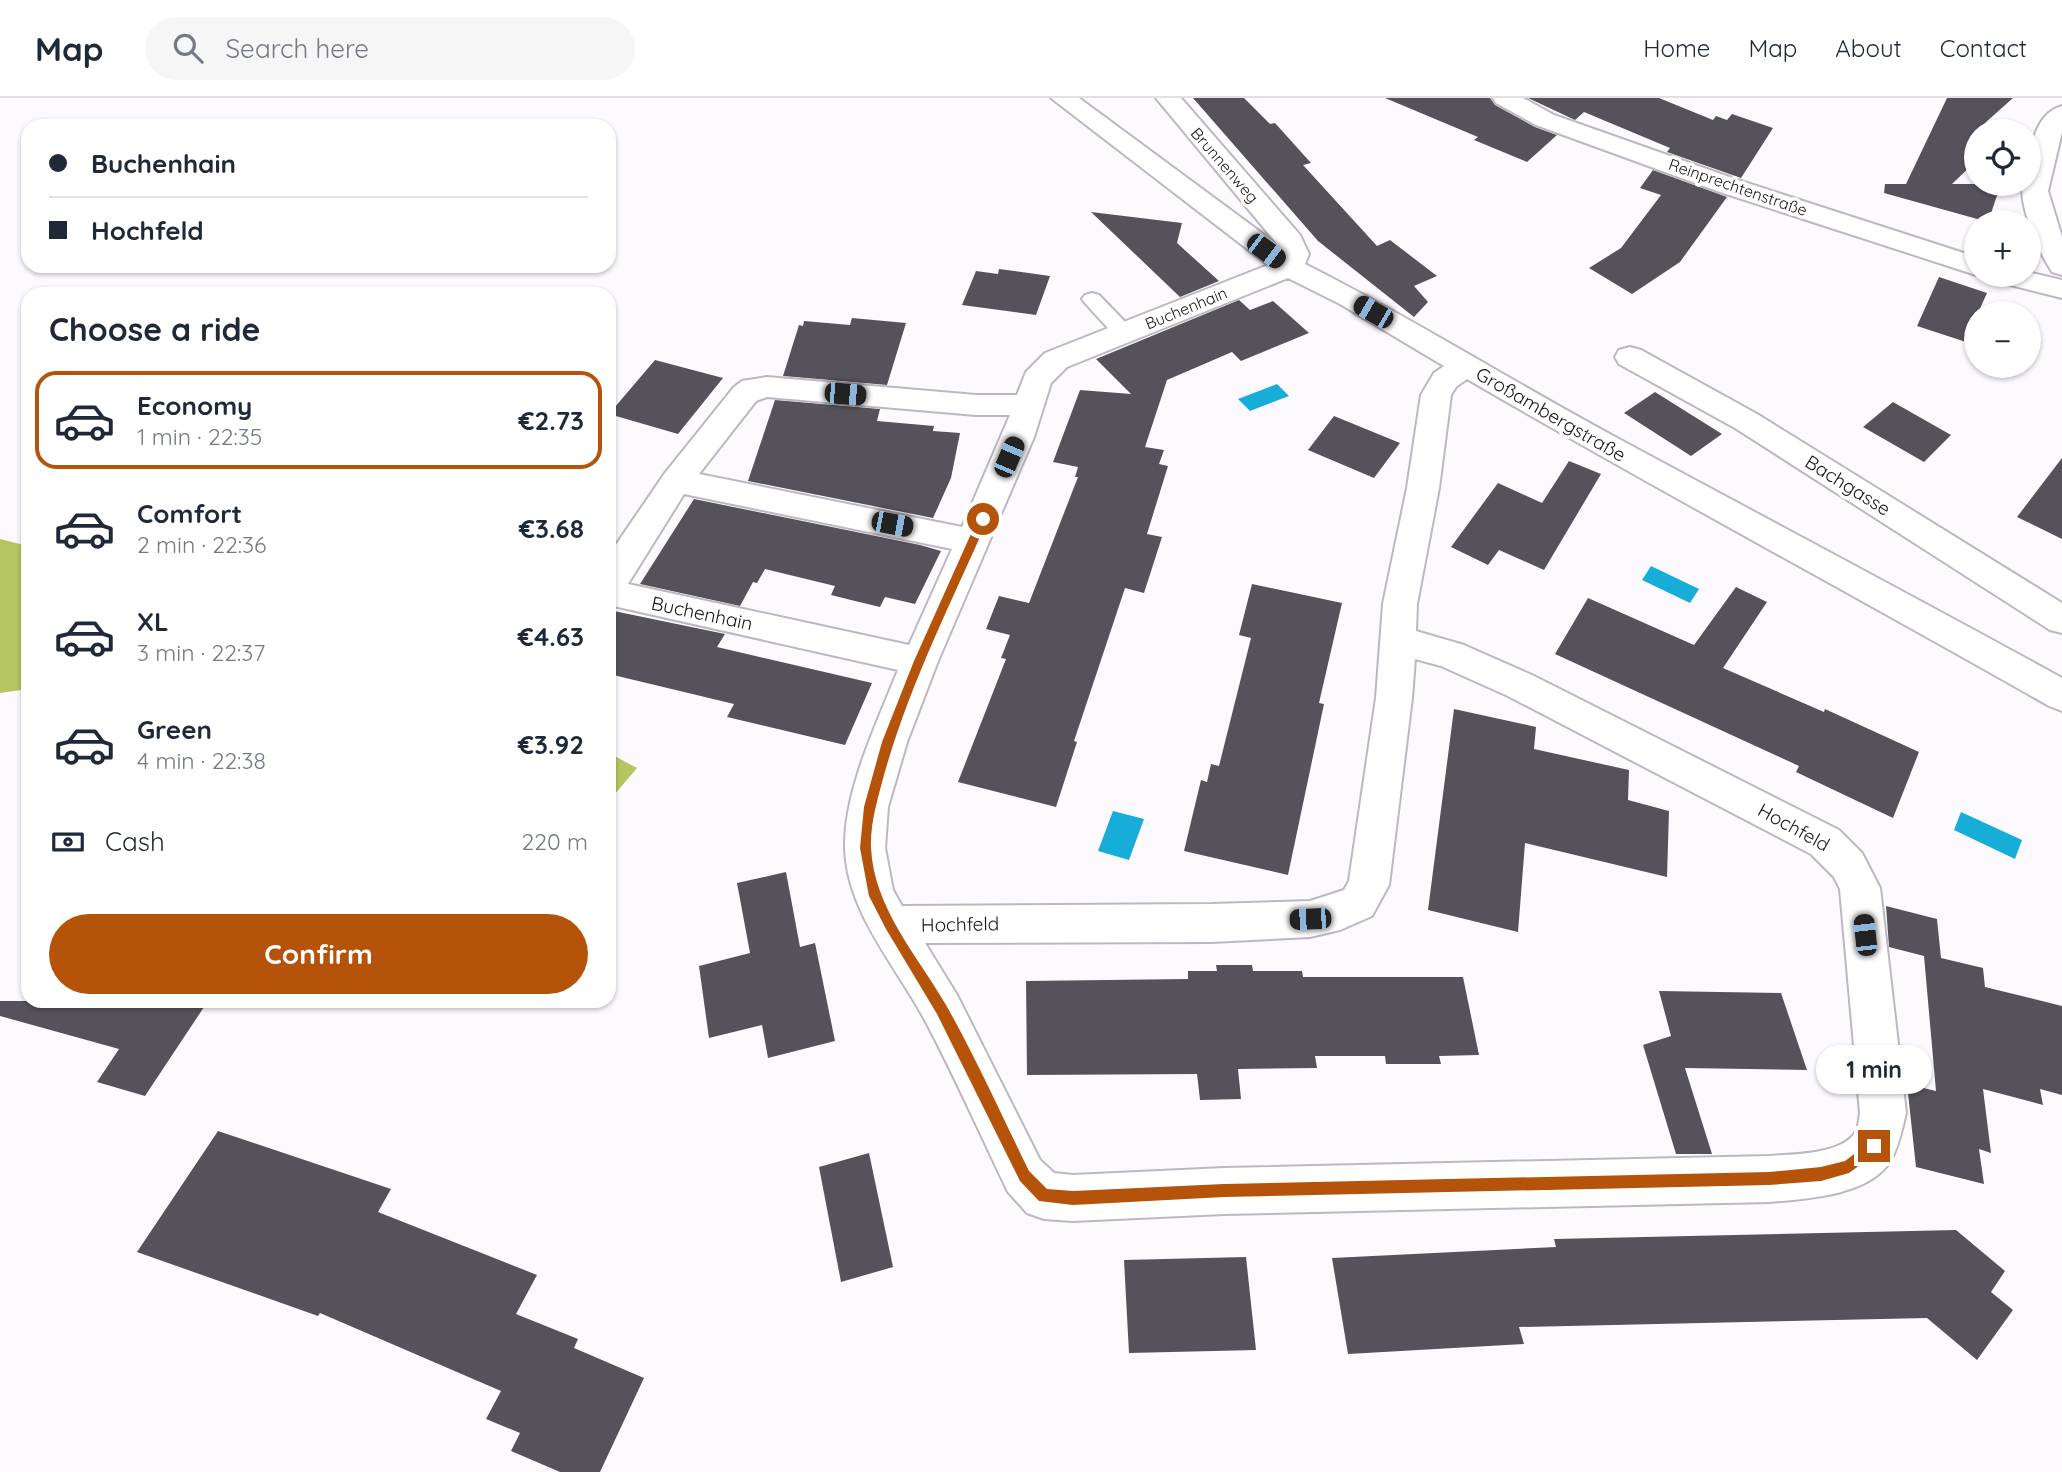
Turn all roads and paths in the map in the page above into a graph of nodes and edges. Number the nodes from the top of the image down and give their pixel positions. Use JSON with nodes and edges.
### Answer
{"nodes":[{"id":1,"x":1063,"y":98,"type":"edge"},
{"id":2,"x":1168,"y":98,"type":"edge"},
{"id":3,"x":1504,"y":98,"type":"edge"},
{"id":4,"x":2062,"y":114,"type":"edge"},
{"id":5,"x":1964,"y":262,"type":"edge"},
{"id":6,"x":2062,"y":266,"type":"edge"},
{"id":7,"x":1289,"y":267,"type":"junction"},
{"id":8,"x":2041,"y":284,"type":"edge"},
{"id":9,"x":2062,"y":289,"type":"edge"},
{"id":10,"x":1092,"y":299,"type":"dead end"},
{"id":11,"x":1124,"y":333,"type":"junction"},
{"id":12,"x":1630,"y":357,"type":"dead end"},
{"id":13,"x":1465,"y":365,"type":"junction"},
{"id":14,"x":1028,"y":405,"type":"junction"},
{"id":15,"x":676,"y":481,"type":"junction"},
{"id":16,"x":973,"y":541,"type":"junction"},
{"id":17,"x":616,"y":572,"type":"edge"},
{"id":18,"x":616,"y":594,"type":"edge"},
{"id":19,"x":2062,"y":620,"type":"edge"},
{"id":20,"x":1398,"y":639,"type":"junction"},
{"id":21,"x":920,"y":661,"type":"junction"},
{"id":22,"x":2062,"y":696,"type":"edge"},
{"id":23,"x":890,"y":925,"type":"junction"}],
"edges":[{"from":1,"to":7,"type":"street","name":"Großambergstraße"},
{"from":2,"to":7,"type":"street","name":"Brunnenweg"},
{"from":3,"to":5,"type":"street","name":"Reinprechtenstraße"},
{"from":4,"to":6,"type":"street"},
{"from":7,"to":11,"type":"street","name":"Buchenhain"},
{"from":7,"to":13,"type":"street","name":"Großambergstraße"},
{"from":8,"to":9,"type":"street"},
{"from":10,"to":11,"type":"lane"},
{"from":11,"to":14,"type":"street","name":"Buchenhain"},
{"from":12,"to":19,"type":"street","name":"Bachgasse"},
{"from":13,"to":20,"type":"street","name":"Hochfeld"},
{"from":13,"to":22,"type":"street","name":"Großambergstraße"},
{"from":14,"to":15,"type":"street","name":"Buchenhain"},
{"from":14,"to":16,"type":"street","name":"Buchenhain"},
{"from":15,"to":16,"type":"street"},
{"from":15,"to":17,"type":"street","name":"Buchenhain"},
{"from":16,"to":21,"type":"street","name":"Buchenhain"},
{"from":18,"to":21,"type":"street","name":"Buchenhain"},
{"from":20,"to":23,"type":"street","name":"Hochfeld"},
{"from":20,"to":23,"type":"street","name":"Hochfeld"},
{"from":21,"to":23,"type":"street","name":"Buchenhain"}]}
